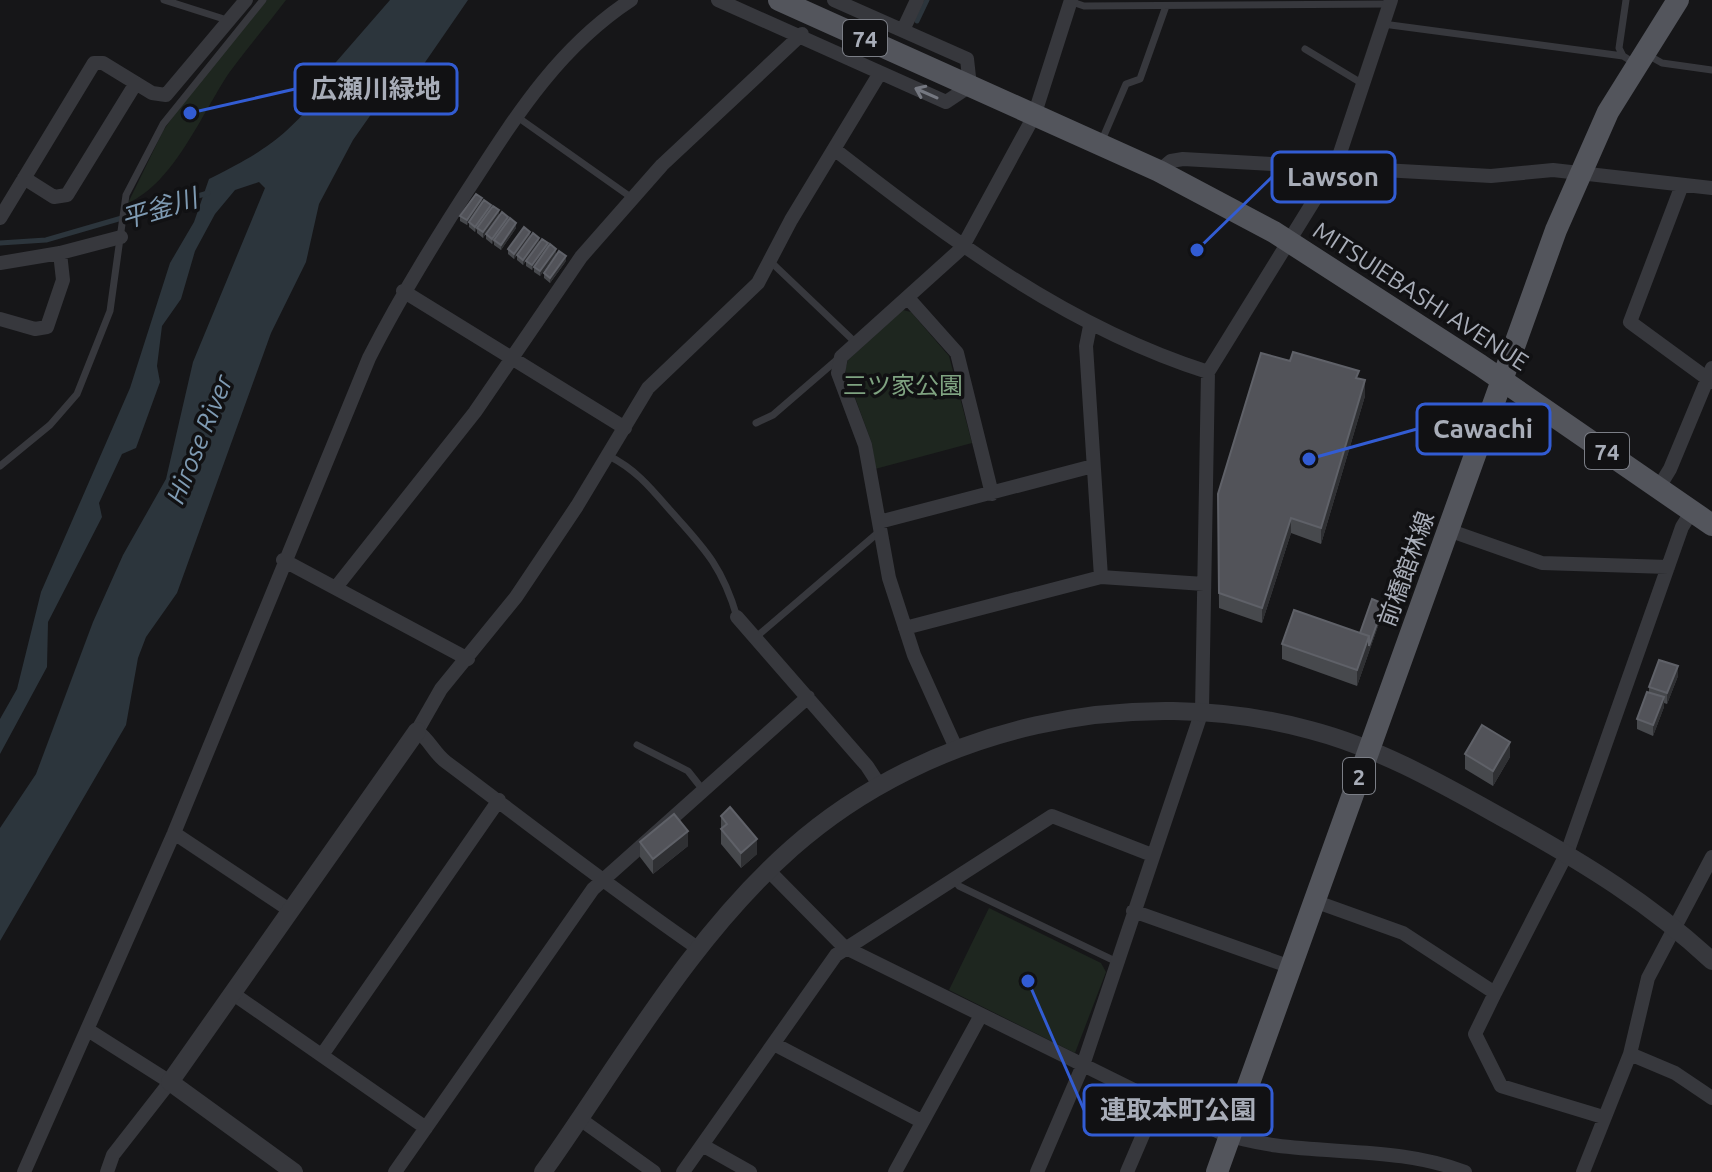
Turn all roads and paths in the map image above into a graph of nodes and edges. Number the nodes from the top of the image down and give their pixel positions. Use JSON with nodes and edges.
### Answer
{"nodes":[{"id":1,"x":164,"y":0,"type":"edge"},
{"id":2,"x":246,"y":0,"type":"edge"},
{"id":3,"x":263,"y":0,"type":"edge"},
{"id":4,"x":631,"y":0,"type":"edge"},
{"id":5,"x":718,"y":0,"type":"edge"},
{"id":6,"x":779,"y":0,"type":"edge"},
{"id":7,"x":834,"y":0,"type":"edge"},
{"id":8,"x":917,"y":0,"type":"edge"},
{"id":9,"x":1626,"y":0,"type":"edge"},
{"id":10,"x":1678,"y":0,"type":"edge"},
{"id":11,"x":1070,"y":1,"type":"edge"},
{"id":12,"x":1390,"y":2,"type":"edge"},
{"id":13,"x":855,"y":4,"type":"edge"},
{"id":14,"x":1166,"y":6,"type":"junction"},
{"id":15,"x":229,"y":21,"type":"junction"},
{"id":16,"x":1383,"y":24,"type":"junction"},
{"id":17,"x":903,"y":30,"type":"junction"},
{"id":18,"x":802,"y":34,"type":"junction"},
{"id":19,"x":1305,"y":49,"type":"dead end"},
{"id":20,"x":1635,"y":58,"type":"junction"},
{"id":21,"x":1712,"y":70,"type":"edge"},
{"id":22,"x":880,"y":73,"type":"junction"},
{"id":23,"x":960,"y":81,"type":"junction"},
{"id":24,"x":136,"y":83,"type":"junction"},
{"id":25,"x":1363,"y":84,"type":"junction"},
{"id":26,"x":515,"y":115,"type":"junction"},
{"id":27,"x":1034,"y":116,"type":"junction"},
{"id":28,"x":1100,"y":145,"type":"junction"},
{"id":29,"x":834,"y":149,"type":"junction"},
{"id":30,"x":1336,"y":165,"type":"junction"},
{"id":31,"x":1159,"y":171,"type":"junction"},
{"id":32,"x":1579,"y":174,"type":"junction"},
{"id":33,"x":24,"y":178,"type":"junction"},
{"id":34,"x":1682,"y":185,"type":"junction"},
{"id":35,"x":1712,"y":188,"type":"edge"},
{"id":36,"x":632,"y":198,"type":"junction"},
{"id":37,"x":0,"y":218,"type":"edge"},
{"id":38,"x":121,"y":232,"type":"junction"},
{"id":39,"x":1290,"y":241,"type":"junction"},
{"id":40,"x":962,"y":248,"type":"junction"},
{"id":41,"x":60,"y":253,"type":"junction"},
{"id":42,"x":0,"y":263,"type":"edge"},
{"id":43,"x":772,"y":263,"type":"junction"},
{"id":44,"x":403,"y":291,"type":"junction"},
{"id":45,"x":908,"y":298,"type":"junction"},
{"id":46,"x":0,"y":319,"type":"edge"},
{"id":47,"x":1090,"y":326,"type":"junction"},
{"id":48,"x":857,"y":344,"type":"junction"},
{"id":49,"x":511,"y":357,"type":"junction"},
{"id":50,"x":841,"y":357,"type":"junction"},
{"id":51,"x":1208,"y":372,"type":"junction"},
{"id":52,"x":1710,"y":376,"type":"edge"},
{"id":53,"x":1501,"y":379,"type":"junction"},
{"id":54,"x":756,"y":423,"type":"dead end"},
{"id":55,"x":625,"y":428,"type":"junction"},
{"id":56,"x":609,"y":456,"type":"junction"},
{"id":57,"x":0,"y":466,"type":"edge"},
{"id":58,"x":1093,"y":466,"type":"junction"},
{"id":59,"x":1659,"y":487,"type":"junction"},
{"id":60,"x":992,"y":494,"type":"junction"},
{"id":61,"x":1692,"y":511,"type":"junction"},
{"id":62,"x":1712,"y":525,"type":"edge"},
{"id":63,"x":879,"y":527,"type":"junction"},
{"id":64,"x":1448,"y":530,"type":"junction"},
{"id":65,"x":283,"y":560,"type":"junction"},
{"id":66,"x":1668,"y":567,"type":"junction"},
{"id":67,"x":1101,"y":577,"type":"junction"},
{"id":68,"x":1204,"y":584,"type":"junction"},
{"id":69,"x":337,"y":586,"type":"junction"},
{"id":70,"x":737,"y":617,"type":"joint"},
{"id":71,"x":905,"y":628,"type":"junction"},
{"id":72,"x":755,"y":638,"type":"junction"},
{"id":73,"x":468,"y":659,"type":"junction"},
{"id":74,"x":808,"y":697,"type":"junction"},
{"id":75,"x":1202,"y":711,"type":"junction"},
{"id":76,"x":417,"y":731,"type":"junction"},
{"id":77,"x":637,"y":745,"type":"dead end"},
{"id":78,"x":956,"y":748,"type":"junction"},
{"id":79,"x":1369,"y":749,"type":"junction"},
{"id":80,"x":880,"y":786,"type":"junction"},
{"id":81,"x":703,"y":790,"type":"junction"},
{"id":82,"x":499,"y":800,"type":"junction"},
{"id":83,"x":174,"y":833,"type":"junction"},
{"id":84,"x":1567,"y":853,"type":"junction"},
{"id":85,"x":1152,"y":855,"type":"junction"},
{"id":86,"x":1712,"y":857,"type":"edge"},
{"id":87,"x":768,"y":870,"type":"junction"},
{"id":88,"x":952,"y":878,"type":"junction"},
{"id":89,"x":601,"y":881,"type":"junction"},
{"id":90,"x":1314,"y":901,"type":"junction"},
{"id":91,"x":291,"y":911,"type":"junction"},
{"id":92,"x":1133,"y":911,"type":"junction"},
{"id":93,"x":1676,"y":928,"type":"junction"},
{"id":94,"x":844,"y":947,"type":"junction"},
{"id":95,"x":699,"y":949,"type":"junction"},
{"id":96,"x":1712,"y":961,"type":"edge"},
{"id":97,"x":1117,"y":962,"type":"junction"},
{"id":98,"x":1291,"y":967,"type":"junction"},
{"id":99,"x":232,"y":993,"type":"junction"},
{"id":100,"x":1495,"y":993,"type":"junction"},
{"id":101,"x":980,"y":1017,"type":"junction"},
{"id":102,"x":88,"y":1030,"type":"junction"},
{"id":103,"x":774,"y":1044,"type":"junction"},
{"id":104,"x":1630,"y":1054,"type":"junction"},
{"id":105,"x":322,"y":1055,"type":"junction"},
{"id":106,"x":1083,"y":1065,"type":"junction"},
{"id":107,"x":170,"y":1082,"type":"junction"},
{"id":108,"x":1712,"y":1098,"type":"edge"},
{"id":109,"x":1157,"y":1102,"type":"junction"},
{"id":110,"x":1603,"y":1117,"type":"junction"},
{"id":111,"x":580,"y":1119,"type":"junction"},
{"id":112,"x":921,"y":1121,"type":"junction"},
{"id":113,"x":426,"y":1128,"type":"junction"},
{"id":114,"x":1230,"y":1136,"type":"junction"},
{"id":115,"x":702,"y":1145,"type":"junction"},
{"id":116,"x":24,"y":1172,"type":"edge"},
{"id":117,"x":107,"y":1172,"type":"edge"},
{"id":118,"x":294,"y":1172,"type":"edge"},
{"id":119,"x":395,"y":1172,"type":"edge"},
{"id":120,"x":543,"y":1172,"type":"edge"},
{"id":121,"x":654,"y":1172,"type":"edge"},
{"id":122,"x":683,"y":1172,"type":"edge"},
{"id":123,"x":750,"y":1172,"type":"edge"},
{"id":124,"x":895,"y":1172,"type":"edge"},
{"id":125,"x":1037,"y":1172,"type":"edge"},
{"id":126,"x":1127,"y":1172,"type":"edge"},
{"id":127,"x":1217,"y":1172,"type":"edge"},
{"id":128,"x":1465,"y":1172,"type":"edge"},
{"id":129,"x":1583,"y":1172,"type":"edge"}],
"edges":[{"from":1,"to":15,"type":"lane"},
{"from":2,"to":15,"type":"street"},
{"from":3,"to":38,"type":"lane"},
{"from":4,"to":26,"type":"street"},
{"from":5,"to":18,"type":"street"},
{"from":6,"to":23,"type":"main road","name":"MITSUIEBASHI AVENUE","number":"74"},
{"from":7,"to":13,"type":"street"},
{"from":8,"to":17,"type":"street"},
{"from":9,"to":20,"type":"lane"},
{"from":10,"to":20,"type":"main road","name":"前橋館林線","number":"2"},
{"from":11,"to":14,"type":"lane"},
{"from":11,"to":27,"type":"street"},
{"from":12,"to":14,"type":"lane"},
{"from":12,"to":16,"type":"street"},
{"from":13,"to":17,"type":"street"},
{"from":14,"to":28,"type":"lane"},
{"from":15,"to":24,"type":"street"},
{"from":16,"to":20,"type":"lane"},
{"from":16,"to":25,"type":"street"},
{"from":17,"to":23,"type":"street"},
{"from":18,"to":22,"type":"street"},
{"from":18,"to":36,"type":"street"},
{"from":19,"to":25,"type":"lane"},
{"from":20,"to":21,"type":"lane"},
{"from":20,"to":32,"type":"main road","name":"前橋館林線","number":"2"},
{"from":23,"to":22,"type":"street","one_way":true},
{"from":22,"to":29,"type":"street"},
{"from":23,"to":27,"type":"main road","name":"MITSUIEBASHI AVENUE","number":"74"},
{"from":24,"to":33,"type":"street"},
{"from":24,"to":33,"type":"street"},
{"from":25,"to":30,"type":"street"},
{"from":26,"to":36,"type":"lane"},
{"from":26,"to":44,"type":"street"},
{"from":27,"to":28,"type":"main road","name":"MITSUIEBASHI AVENUE","number":"74"},
{"from":27,"to":40,"type":"street"},
{"from":28,"to":31,"type":"main road","name":"MITSUIEBASHI AVENUE","number":"74"},
{"from":29,"to":40,"type":"street"},
{"from":29,"to":43,"type":"street"},
{"from":30,"to":31,"type":"street"},
{"from":30,"to":32,"type":"street"},
{"from":30,"to":39,"type":"street"},
{"from":31,"to":39,"type":"main road","name":"MITSUIEBASHI AVENUE","number":"74"},
{"from":32,"to":34,"type":"street"},
{"from":32,"to":53,"type":"main road","name":"前橋館林線","number":"2"},
{"from":33,"to":37,"type":"street"},
{"from":34,"to":35,"type":"street"},
{"from":34,"to":52,"type":"street"},
{"from":36,"to":49,"type":"street"},
{"from":38,"to":41,"type":"street"},
{"from":38,"to":57,"type":"lane"},
{"from":39,"to":51,"type":"street"},
{"from":39,"to":53,"type":"main road","name":"MITSUIEBASHI AVENUE","number":"74"},
{"from":40,"to":45,"type":"street"},
{"from":40,"to":47,"type":"street"},
{"from":41,"to":42,"type":"street"},
{"from":41,"to":46,"type":"street"},
{"from":43,"to":48,"type":"lane"},
{"from":43,"to":55,"type":"street"},
{"from":44,"to":49,"type":"street"},
{"from":44,"to":65,"type":"street"},
{"from":45,"to":48,"type":"street"},
{"from":45,"to":60,"type":"street"},
{"from":47,"to":51,"type":"street"},
{"from":47,"to":58,"type":"street"},
{"from":48,"to":50,"type":"street"},
{"from":49,"to":55,"type":"street"},
{"from":49,"to":69,"type":"street"},
{"from":50,"to":54,"type":"lane"},
{"from":50,"to":63,"type":"street"},
{"from":51,"to":68,"type":"street"},
{"from":52,"to":59,"type":"street"},
{"from":53,"to":59,"type":"main road","name":"MITSUIEBASHI AVENUE","number":"74"},
{"from":53,"to":64,"type":"main road","name":"前橋館林線","number":"2"},
{"from":55,"to":56,"type":"street"},
{"from":56,"to":70,"type":"lane"},
{"from":56,"to":73,"type":"street"},
{"from":58,"to":60,"type":"street"},
{"from":58,"to":67,"type":"street"},
{"from":59,"to":61,"type":"main road","name":"MITSUIEBASHI AVENUE","number":"74"},
{"from":60,"to":63,"type":"street"},
{"from":61,"to":62,"type":"main road","name":"MITSUIEBASHI AVENUE","number":"74"},
{"from":61,"to":66,"type":"street"},
{"from":63,"to":71,"type":"street"},
{"from":63,"to":72,"type":"lane"},
{"from":64,"to":66,"type":"street"},
{"from":64,"to":79,"type":"main road","name":"前橋館林線","number":"2"},
{"from":65,"to":69,"type":"street"},
{"from":65,"to":83,"type":"street"},
{"from":66,"to":84,"type":"street"},
{"from":67,"to":68,"type":"street"},
{"from":67,"to":71,"type":"street"},
{"from":68,"to":75,"type":"street"},
{"from":69,"to":73,"type":"street"},
{"from":70,"to":72,"type":"street"},
{"from":71,"to":78,"type":"street"},
{"from":72,"to":74,"type":"street"},
{"from":73,"to":76,"type":"street"},
{"from":74,"to":80,"type":"street"},
{"from":74,"to":81,"type":"street"},
{"from":75,"to":78,"type":"street"},
{"from":75,"to":79,"type":"street"},
{"from":75,"to":85,"type":"street"},
{"from":76,"to":82,"type":"street"},
{"from":76,"to":91,"type":"street"},
{"from":77,"to":81,"type":"lane"},
{"from":78,"to":80,"type":"street"},
{"from":79,"to":84,"type":"street"},
{"from":79,"to":90,"type":"main road","name":"前橋館林線","number":"2"},
{"from":80,"to":87,"type":"street"},
{"from":81,"to":89,"type":"street"},
{"from":82,"to":89,"type":"street"},
{"from":82,"to":105,"type":"street"},
{"from":83,"to":91,"type":"street"},
{"from":83,"to":102,"type":"street"},
{"from":84,"to":93,"type":"street"},
{"from":84,"to":100,"type":"street"},
{"from":85,"to":88,"type":"street"},
{"from":85,"to":92,"type":"street"},
{"from":86,"to":93,"type":"street"},
{"from":87,"to":94,"type":"street"},
{"from":87,"to":95,"type":"street"},
{"from":88,"to":94,"type":"street"},
{"from":88,"to":97,"type":"lane"},
{"from":89,"to":95,"type":"street"},
{"from":89,"to":113,"type":"street"},
{"from":90,"to":98,"type":"main road","name":"前橋館林線","number":"2"},
{"from":90,"to":100,"type":"street"},
{"from":91,"to":99,"type":"street"},
{"from":92,"to":97,"type":"street"},
{"from":92,"to":98,"type":"street"},
{"from":93,"to":96,"type":"street"},
{"from":93,"to":104,"type":"street"},
{"from":94,"to":101,"type":"street"},
{"from":94,"to":103,"type":"street"},
{"from":95,"to":111,"type":"street"},
{"from":97,"to":106,"type":"street"},
{"from":98,"to":114,"type":"main road","name":"前橋館林線","number":"2"},
{"from":99,"to":105,"type":"street"},
{"from":99,"to":107,"type":"street"},
{"from":100,"to":110,"type":"street"},
{"from":101,"to":106,"type":"street"},
{"from":101,"to":112,"type":"street"},
{"from":102,"to":107,"type":"street"},
{"from":102,"to":116,"type":"street"},
{"from":103,"to":112,"type":"street"},
{"from":103,"to":115,"type":"street"},
{"from":104,"to":108,"type":"street"},
{"from":104,"to":110,"type":"street"},
{"from":105,"to":113,"type":"street"},
{"from":106,"to":109,"type":"street"},
{"from":106,"to":125,"type":"street"},
{"from":107,"to":117,"type":"street"},
{"from":107,"to":118,"type":"street"},
{"from":109,"to":114,"type":"street"},
{"from":109,"to":126,"type":"street"},
{"from":110,"to":129,"type":"street"},
{"from":111,"to":120,"type":"street"},
{"from":111,"to":121,"type":"street"},
{"from":112,"to":124,"type":"street"},
{"from":113,"to":119,"type":"street"},
{"from":114,"to":127,"type":"main road","name":"前橋館林線","number":"2"},
{"from":114,"to":128,"type":"street"},
{"from":115,"to":122,"type":"street"},
{"from":115,"to":123,"type":"street"}]}
